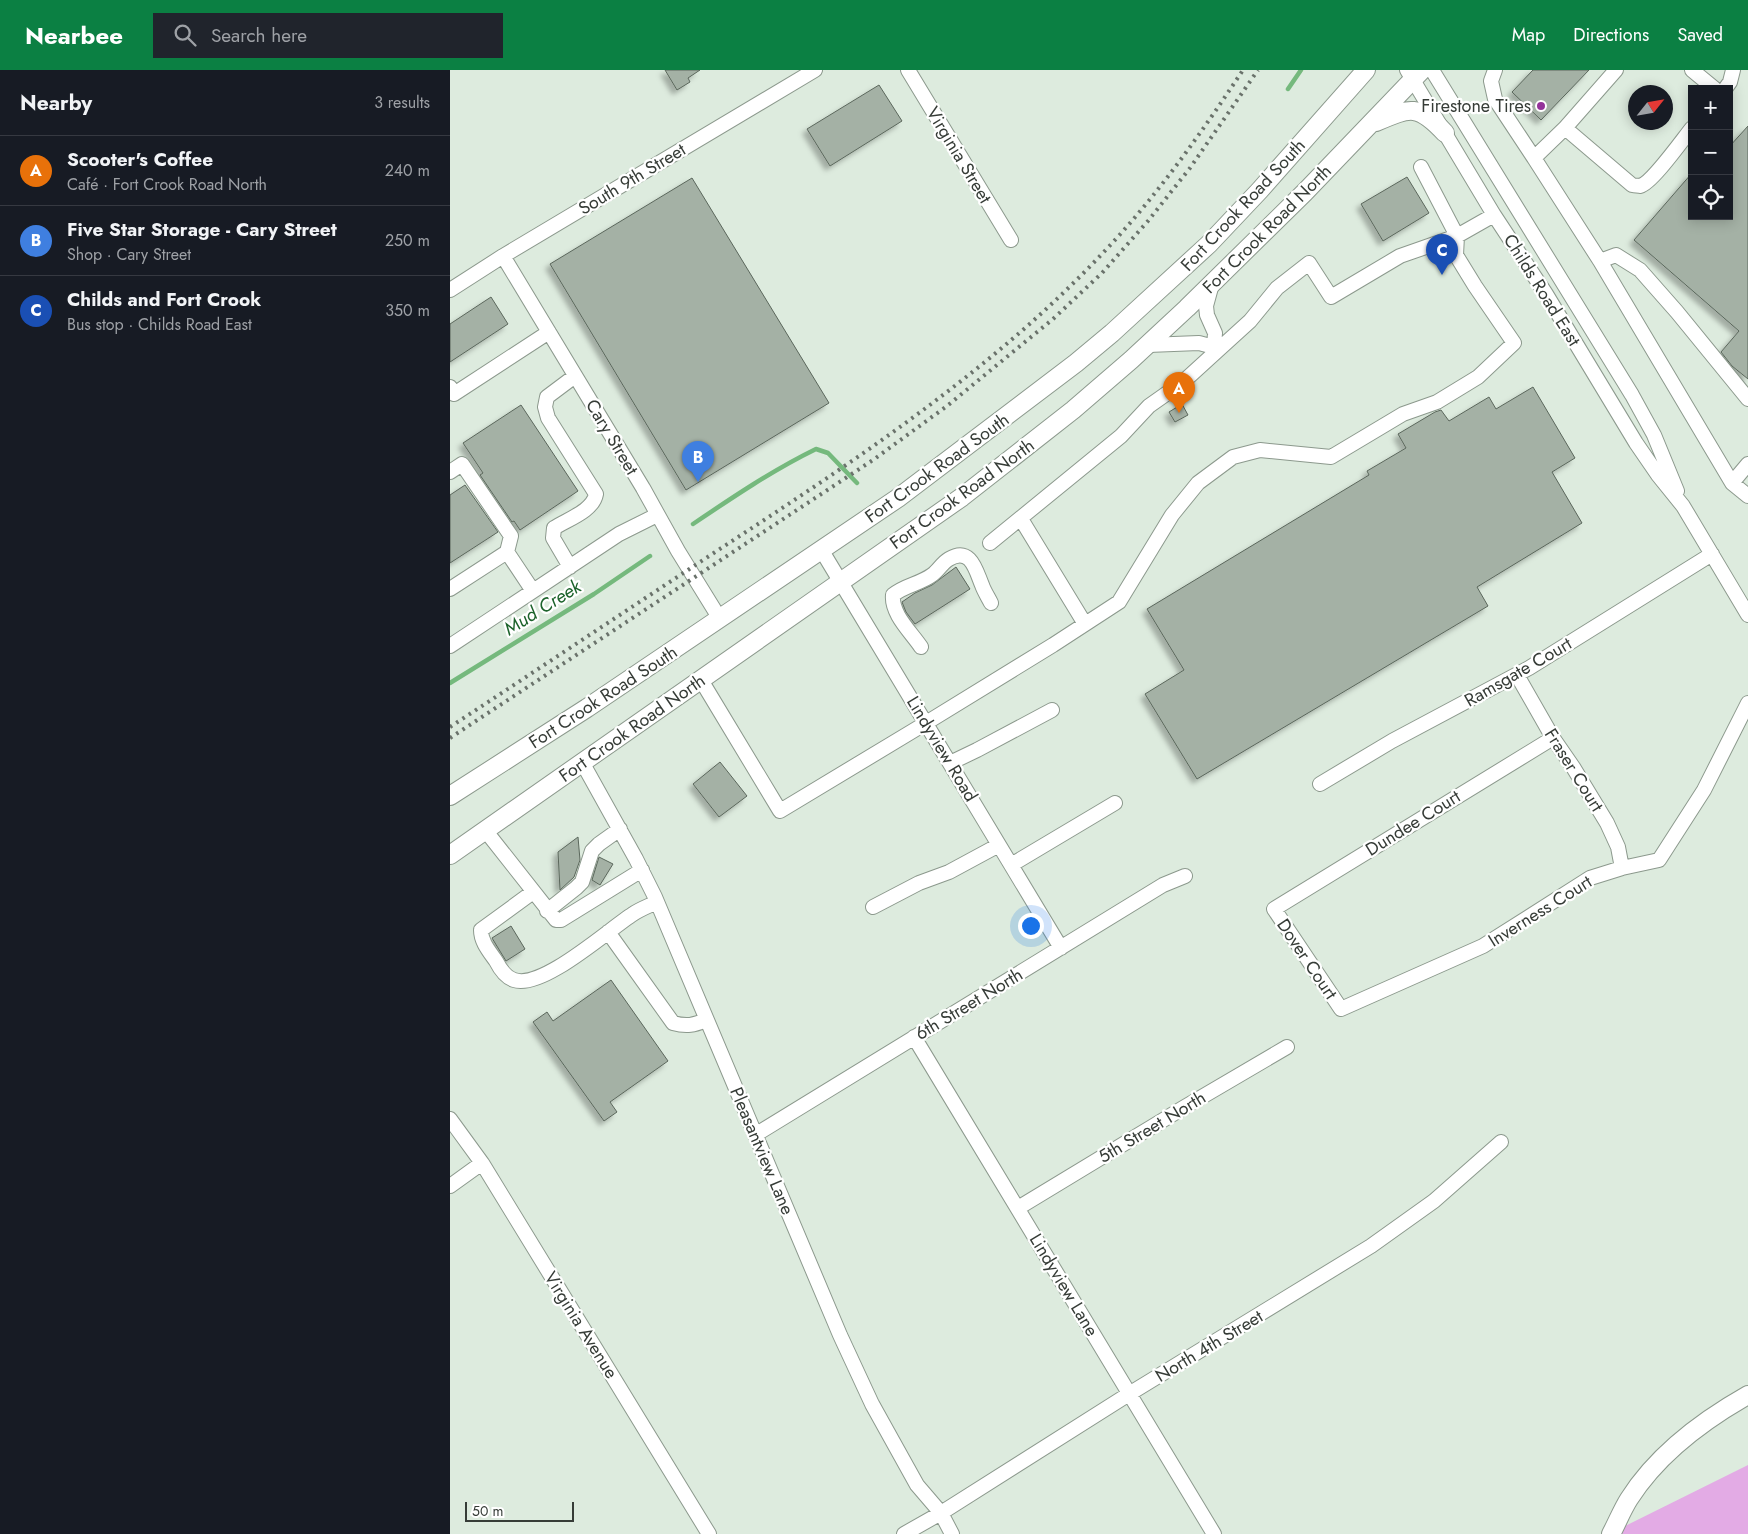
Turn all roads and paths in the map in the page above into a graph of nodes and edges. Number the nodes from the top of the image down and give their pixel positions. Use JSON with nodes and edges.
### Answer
{"nodes":[{"id":1,"x":815,"y":70,"type":"edge"},
{"id":2,"x":908,"y":70,"type":"edge"},
{"id":3,"x":1357,"y":70,"type":"edge"},
{"id":4,"x":1366,"y":70,"type":"edge"},
{"id":5,"x":1432,"y":70,"type":"edge"},
{"id":6,"x":1495,"y":70,"type":"edge"},
{"id":7,"x":1616,"y":70,"type":"edge"},
{"id":8,"x":1692,"y":70,"type":"edge"},
{"id":9,"x":1733,"y":70,"type":"edge"},
{"id":10,"x":1414,"y":73,"type":"edge"},
{"id":11,"x":1709,"y":85,"type":"edge"},
{"id":12,"x":1728,"y":85,"type":"edge"},
{"id":13,"x":1343,"y":96,"type":"junction"},
{"id":14,"x":1371,"y":124,"type":"junction"},
{"id":15,"x":1565,"y":128,"type":"junction"},
{"id":16,"x":1690,"y":130,"type":"edge"},
{"id":17,"x":1445,"y":133,"type":"junction"},
{"id":18,"x":1534,"y":158,"type":"junction"},
{"id":19,"x":1421,"y":167,"type":"dead end"},
{"id":20,"x":1494,"y":215,"type":"junction"},
{"id":21,"x":1457,"y":236,"type":"junction"},
{"id":22,"x":1011,"y":240,"type":"dead end"},
{"id":23,"x":503,"y":256,"type":"junction"},
{"id":24,"x":1600,"y":261,"type":"junction"},
{"id":25,"x":1212,"y":284,"type":"junction"},
{"id":26,"x":450,"y":290,"type":"edge"},
{"id":27,"x":549,"y":332,"type":"junction"},
{"id":28,"x":1148,"y":345,"type":"junction"},
{"id":29,"x":1216,"y":349,"type":"junction"},
{"id":30,"x":575,"y":376,"type":"junction"},
{"id":31,"x":450,"y":387,"type":"edge"},
{"id":32,"x":1748,"y":399,"type":"edge"},
{"id":33,"x":1748,"y":464,"type":"edge"},
{"id":34,"x":450,"y":472,"type":"edge"},
{"id":35,"x":1732,"y":483,"type":"junction"},
{"id":36,"x":1748,"y":496,"type":"edge"},
{"id":37,"x":1683,"y":506,"type":"junction"},
{"id":38,"x":657,"y":515,"type":"junction"},
{"id":39,"x":1021,"y":519,"type":"junction"},
{"id":40,"x":990,"y":543,"type":"dead end"},
{"id":41,"x":822,"y":551,"type":"junction"},
{"id":42,"x":507,"y":552,"type":"junction"},
{"id":43,"x":1712,"y":554,"type":"junction"},
{"id":44,"x":570,"y":567,"type":"junction"},
{"id":45,"x":840,"y":582,"type":"junction"},
{"id":46,"x":450,"y":589,"type":"edge"},
{"id":47,"x":533,"y":591,"type":"junction"},
{"id":48,"x":991,"y":603,"type":"dead end"},
{"id":49,"x":1748,"y":614,"type":"edge"},
{"id":50,"x":720,"y":619,"type":"junction"},
{"id":51,"x":1085,"y":624,"type":"junction"},
{"id":52,"x":450,"y":646,"type":"edge"},
{"id":53,"x":921,"y":647,"type":"dead end"},
{"id":54,"x":1518,"y":675,"type":"junction"},
{"id":55,"x":701,"y":680,"type":"junction"},
{"id":56,"x":1748,"y":703,"type":"edge"},
{"id":57,"x":1052,"y":710,"type":"dead end"},
{"id":58,"x":926,"y":723,"type":"junction"},
{"id":59,"x":1553,"y":738,"type":"junction"},
{"id":60,"x":582,"y":762,"type":"junction"},
{"id":61,"x":950,"y":763,"type":"junction"},
{"id":62,"x":1320,"y":784,"type":"dead end"},
{"id":63,"x":450,"y":796,"type":"edge"},
{"id":64,"x":1116,"y":802,"type":"dead end"},
{"id":65,"x":620,"y":829,"type":"junction"},
{"id":66,"x":485,"y":830,"type":"junction"},
{"id":67,"x":999,"y":845,"type":"junction"},
{"id":68,"x":450,"y":855,"type":"edge"},
{"id":69,"x":1011,"y":865,"type":"junction"},
{"id":70,"x":1622,"y":868,"type":"junction"},
{"id":71,"x":642,"y":870,"type":"junction"},
{"id":72,"x":1184,"y":876,"type":"dead end"},
{"id":73,"x":533,"y":892,"type":"junction"},
{"id":74,"x":657,"y":902,"type":"junction"},
{"id":75,"x":873,"y":907,"type":"dead end"},
{"id":76,"x":1274,"y":909,"type":"joint"},
{"id":77,"x":547,"y":910,"type":"junction"},
{"id":78,"x":608,"y":932,"type":"junction"},
{"id":79,"x":1061,"y":948,"type":"junction"},
{"id":80,"x":1341,"y":1009,"type":"joint"},
{"id":81,"x":706,"y":1020,"type":"junction"},
{"id":82,"x":914,"y":1037,"type":"junction"},
{"id":83,"x":1287,"y":1047,"type":"dead end"},
{"id":84,"x":450,"y":1119,"type":"edge"},
{"id":85,"x":755,"y":1135,"type":"junction"},
{"id":86,"x":1501,"y":1142,"type":"dead end"},
{"id":87,"x":482,"y":1163,"type":"junction"},
{"id":88,"x":450,"y":1186,"type":"edge"},
{"id":89,"x":1018,"y":1208,"type":"junction"},
{"id":90,"x":1129,"y":1394,"type":"junction"},
{"id":91,"x":1748,"y":1395,"type":"edge"},
{"id":92,"x":941,"y":1513,"type":"junction"},
{"id":93,"x":709,"y":1534,"type":"edge"},
{"id":94,"x":904,"y":1534,"type":"edge"},
{"id":95,"x":952,"y":1534,"type":"edge"},
{"id":96,"x":1214,"y":1534,"type":"edge"},
{"id":97,"x":1611,"y":1534,"type":"edge"}],
"edges":[{"from":1,"to":23,"type":"street","name":"South 9th Street"},
{"from":2,"to":22,"type":"street","name":"Virginia Street"},
{"from":3,"to":13,"type":"main road"},
{"from":4,"to":13,"type":"main road","name":"Fort Crook Road South"},
{"from":5,"to":37,"type":"street","name":"Childs Road East"},
{"from":6,"to":18,"type":"street"},
{"from":7,"to":15,"type":"street"},
{"from":8,"to":11,"type":"street"},
{"from":9,"to":12,"type":"street"},
{"from":10,"to":14,"type":"main road","name":"Fort Crook Road North"},
{"from":10,"to":17,"type":"street","name":"Childs Road East"},
{"from":13,"to":41,"type":"main road","name":"Fort Crook Road South"},
{"from":14,"to":17,"type":"main road"},
{"from":14,"to":25,"type":"main road","name":"Fort Crook Road North"},
{"from":15,"to":16,"type":"street"},
{"from":15,"to":18,"type":"street"},
{"from":17,"to":20,"type":"street","name":"Childs Road East"},
{"from":18,"to":24,"type":"street"},
{"from":19,"to":21,"type":"street"},
{"from":20,"to":21,"type":"street"},
{"from":20,"to":37,"type":"street","name":"Childs Road East"},
{"from":21,"to":29,"type":"street"},
{"from":21,"to":51,"type":"street"},
{"from":23,"to":26,"type":"street","name":"South 9th Street"},
{"from":23,"to":27,"type":"street","name":"Cary Street"},
{"from":24,"to":32,"type":"street"},
{"from":24,"to":35,"type":"street"},
{"from":25,"to":28,"type":"main road","name":"Fort Crook Road North"},
{"from":25,"to":29,"type":"street"},
{"from":27,"to":30,"type":"street","name":"Cary Street"},
{"from":27,"to":31,"type":"street"},
{"from":28,"to":29,"type":"street"},
{"from":28,"to":45,"type":"main road","name":"Fort Crook Road North"},
{"from":29,"to":39,"type":"street"},
{"from":30,"to":38,"type":"street","name":"Cary Street"},
{"from":30,"to":44,"type":"street"},
{"from":33,"to":35,"type":"street"},
{"from":34,"to":42,"type":"street"},
{"from":35,"to":36,"type":"street"},
{"from":37,"to":43,"type":"street","name":"Childs Road East"},
{"from":38,"to":44,"type":"street"},
{"from":38,"to":50,"type":"street","name":"Cary Street"},
{"from":39,"to":40,"type":"street"},
{"from":39,"to":51,"type":"street"},
{"from":41,"to":45,"type":"street","name":"Lindyview Road"},
{"from":41,"to":50,"type":"main road","name":"Fort Crook Road South"},
{"from":42,"to":46,"type":"street"},
{"from":42,"to":47,"type":"street"},
{"from":43,"to":49,"type":"street","name":"Childs Road East"},
{"from":43,"to":54,"type":"street","name":"Ramsgate Court"},
{"from":44,"to":47,"type":"street"},
{"from":45,"to":55,"type":"main road","name":"Fort Crook Road North"},
{"from":45,"to":58,"type":"street","name":"Lindyview Road"},
{"from":47,"to":52,"type":"street"},
{"from":48,"to":53,"type":"street"},
{"from":50,"to":63,"type":"main road","name":"Fort Crook Road South"},
{"from":51,"to":58,"type":"street"},
{"from":54,"to":59,"type":"street","name":"Fraser Court"},
{"from":54,"to":62,"type":"street","name":"Ramsgate Court"},
{"from":55,"to":58,"type":"street"},
{"from":55,"to":60,"type":"main road","name":"Fort Crook Road North"},
{"from":56,"to":70,"type":"street","name":"Inverness Court"},
{"from":57,"to":61,"type":"street"},
{"from":58,"to":61,"type":"street","name":"Lindyview Road"},
{"from":59,"to":70,"type":"street","name":"Fraser Court"},
{"from":59,"to":76,"type":"street","name":"Dundee Court"},
{"from":60,"to":65,"type":"street","name":"Pleasantview Lane"},
{"from":60,"to":66,"type":"main road","name":"Fort Crook Road North"},
{"from":61,"to":67,"type":"street","name":"Lindyview Road"},
{"from":64,"to":69,"type":"street"},
{"from":65,"to":71,"type":"street","name":"Pleasantview Lane"},
{"from":65,"to":77,"type":"street"},
{"from":66,"to":68,"type":"main road","name":"Fort Crook Road North"},
{"from":66,"to":73,"type":"street"},
{"from":67,"to":69,"type":"street","name":"Lindyview Road"},
{"from":67,"to":75,"type":"street"},
{"from":69,"to":79,"type":"street","name":"Lindyview Road"},
{"from":70,"to":80,"type":"street","name":"Inverness Court"},
{"from":71,"to":74,"type":"street","name":"Pleasantview Lane"},
{"from":71,"to":77,"type":"street"},
{"from":72,"to":79,"type":"street","name":"6th Street North"},
{"from":73,"to":77,"type":"street"},
{"from":73,"to":78,"type":"street"},
{"from":74,"to":78,"type":"street"},
{"from":74,"to":81,"type":"street","name":"Pleasantview Lane"},
{"from":76,"to":80,"type":"street","name":"Dover Court"},
{"from":78,"to":81,"type":"street"},
{"from":79,"to":82,"type":"street","name":"6th Street North"},
{"from":81,"to":85,"type":"street","name":"Pleasantview Lane"},
{"from":82,"to":85,"type":"street","name":"6th Street North"},
{"from":82,"to":89,"type":"street","name":"Lindyview Lane"},
{"from":83,"to":89,"type":"street","name":"5th Street North"},
{"from":84,"to":87,"type":"street","name":"Virginia Avenue"},
{"from":85,"to":92,"type":"street","name":"Pleasantview Lane"},
{"from":86,"to":90,"type":"street","name":"North 4th Street"},
{"from":87,"to":88,"type":"street"},
{"from":87,"to":93,"type":"street","name":"Virginia Avenue"},
{"from":89,"to":90,"type":"street","name":"Lindyview Lane"},
{"from":90,"to":92,"type":"street","name":"North 4th Street"},
{"from":90,"to":96,"type":"street","name":"Lindyview Lane"},
{"from":91,"to":97,"type":"main road"},
{"from":92,"to":94,"type":"street","name":"North 4th Street"},
{"from":92,"to":95,"type":"street","name":"Pleasantview Lane"}]}
